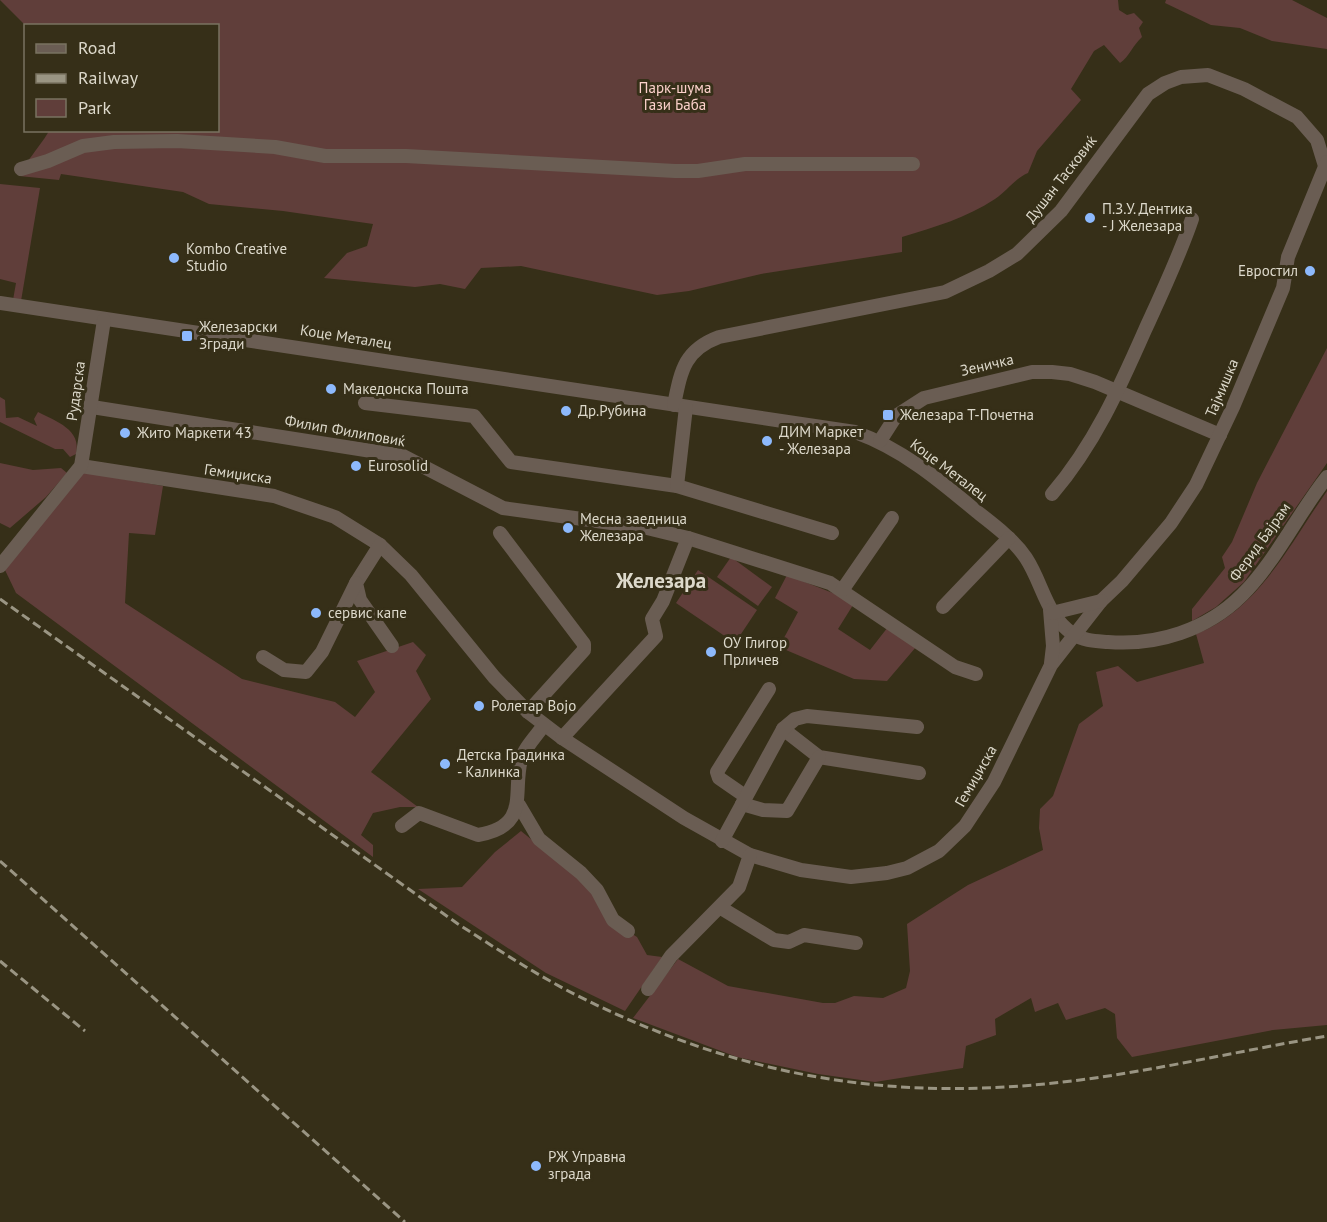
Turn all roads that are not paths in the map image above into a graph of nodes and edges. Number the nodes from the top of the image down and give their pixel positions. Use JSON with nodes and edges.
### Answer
{"nodes":[{"id":1,"x":913,"y":164,"type":"dead end"},
{"id":2,"x":1326,"y":164,"type":"edge"},
{"id":3,"x":21,"y":169,"type":"dead end"},
{"id":4,"x":1192,"y":219,"type":"dead end"},
{"id":5,"x":0,"y":303,"type":"edge"},
{"id":6,"x":104,"y":320,"type":"junction"},
{"id":7,"x":1117,"y":393,"type":"junction"},
{"id":8,"x":365,"y":403,"type":"dead end"},
{"id":9,"x":680,"y":406,"type":"junction"},
{"id":10,"x":92,"y":407,"type":"junction"},
{"id":11,"x":1220,"y":435,"type":"junction"},
{"id":12,"x":880,"y":441,"type":"junction"},
{"id":13,"x":81,"y":466,"type":"junction"},
{"id":14,"x":1327,"y":477,"type":"edge"},
{"id":15,"x":677,"y":486,"type":"junction"},
{"id":16,"x":1052,"y":494,"type":"dead end"},
{"id":17,"x":892,"y":518,"type":"dead end"},
{"id":18,"x":500,"y":533,"type":"dead end"},
{"id":19,"x":832,"y":533,"type":"dead end"},
{"id":20,"x":688,"y":538,"type":"junction"},
{"id":21,"x":1009,"y":538,"type":"junction"},
{"id":22,"x":380,"y":545,"type":"junction"},
{"id":23,"x":0,"y":566,"type":"edge"},
{"id":24,"x":356,"y":583,"type":"junction"},
{"id":25,"x":843,"y":590,"type":"junction"},
{"id":26,"x":1101,"y":601,"type":"junction"},
{"id":27,"x":943,"y":607,"type":"dead end"},
{"id":28,"x":1051,"y":611,"type":"junction"},
{"id":29,"x":1074,"y":634,"type":"junction"},
{"id":30,"x":392,"y":646,"type":"dead end"},
{"id":31,"x":263,"y":657,"type":"dead end"},
{"id":32,"x":1051,"y":665,"type":"junction"},
{"id":33,"x":976,"y":674,"type":"dead end"},
{"id":34,"x":769,"y":690,"type":"dead end"},
{"id":35,"x":528,"y":711,"type":"junction"},
{"id":36,"x":544,"y":725,"type":"junction"},
{"id":37,"x":917,"y":727,"type":"dead end"},
{"id":38,"x":783,"y":729,"type":"junction"},
{"id":39,"x":562,"y":738,"type":"junction"},
{"id":40,"x":819,"y":757,"type":"junction"},
{"id":41,"x":919,"y":773,"type":"dead end"},
{"id":42,"x":743,"y":800,"type":"junction"},
{"id":43,"x":519,"y":805,"type":"junction"},
{"id":44,"x":402,"y":826,"type":"dead end"},
{"id":45,"x":722,"y":841,"type":"junction"},
{"id":46,"x":750,"y":855,"type":"junction"},
{"id":47,"x":721,"y":908,"type":"junction"},
{"id":48,"x":628,"y":930,"type":"dead end"},
{"id":49,"x":856,"y":943,"type":"dead end"},
{"id":50,"x":648,"y":989,"type":"dead end"}],
"edges":[{"from":1,"to":3,"type":"street"},
{"from":2,"to":9,"type":"street","name":"Душан Тасковиќ"},
{"from":2,"to":11,"type":"street","name":"Тајмишка"},
{"from":4,"to":7,"type":"street"},
{"from":5,"to":6,"type":"street","name":"Коце Металец"},
{"from":6,"to":9,"type":"street","name":"Коце Металец"},
{"from":6,"to":10,"type":"street","name":"Рударска"},
{"from":7,"to":11,"type":"street","name":"Зеничка"},
{"from":7,"to":12,"type":"street","name":"Зеничка"},
{"from":7,"to":16,"type":"street"},
{"from":8,"to":15,"type":"street"},
{"from":9,"to":12,"type":"street","name":"Коце Металец"},
{"from":9,"to":15,"type":"street"},
{"from":10,"to":13,"type":"street","name":"Рударска"},
{"from":10,"to":20,"type":"street","name":"Филип Филиповиќ"},
{"from":11,"to":26,"type":"street","name":"Тајмишка"},
{"from":12,"to":21,"type":"street","name":"Коце Металец"},
{"from":13,"to":22,"type":"street","name":"Гемиџиска"},
{"from":13,"to":23,"type":"street"},
{"from":14,"to":29,"type":"street","name":"Ферид Бајрам"},
{"from":15,"to":19,"type":"street"},
{"from":17,"to":25,"type":"street"},
{"from":18,"to":35,"type":"street"},
{"from":20,"to":25,"type":"street","name":"Филип Филиповиќ"},
{"from":20,"to":39,"type":"street"},
{"from":21,"to":27,"type":"street"},
{"from":21,"to":28,"type":"street","name":"Коце Металец"},
{"from":22,"to":24,"type":"street"},
{"from":22,"to":35,"type":"street","name":"Гемиџиска"},
{"from":24,"to":30,"type":"street"},
{"from":24,"to":31,"type":"street"},
{"from":25,"to":33,"type":"street","name":"Филип Филиповиќ"},
{"from":26,"to":28,"type":"street"},
{"from":26,"to":29,"type":"street","name":"Тајмишка"},
{"from":28,"to":29,"type":"street","name":"Коце Металец"},
{"from":28,"to":32,"type":"street","name":"Коце Металец"},
{"from":29,"to":32,"type":"street","name":"Гемиџиска"},
{"from":32,"to":46,"type":"street","name":"Гемиџиска"},
{"from":34,"to":42,"type":"street"},
{"from":35,"to":36,"type":"street","name":"Гемиџиска"},
{"from":36,"to":39,"type":"street","name":"Гемиџиска"},
{"from":36,"to":43,"type":"street"},
{"from":37,"to":38,"type":"street"},
{"from":38,"to":40,"type":"street"},
{"from":38,"to":42,"type":"street"},
{"from":39,"to":45,"type":"street","name":"Гемиџиска"},
{"from":40,"to":41,"type":"street"},
{"from":40,"to":42,"type":"street"},
{"from":42,"to":45,"type":"street"},
{"from":43,"to":44,"type":"street"},
{"from":43,"to":48,"type":"street"},
{"from":45,"to":46,"type":"street","name":"Гемиџиска"},
{"from":46,"to":47,"type":"street"},
{"from":47,"to":49,"type":"street"},
{"from":47,"to":50,"type":"street"}]}
